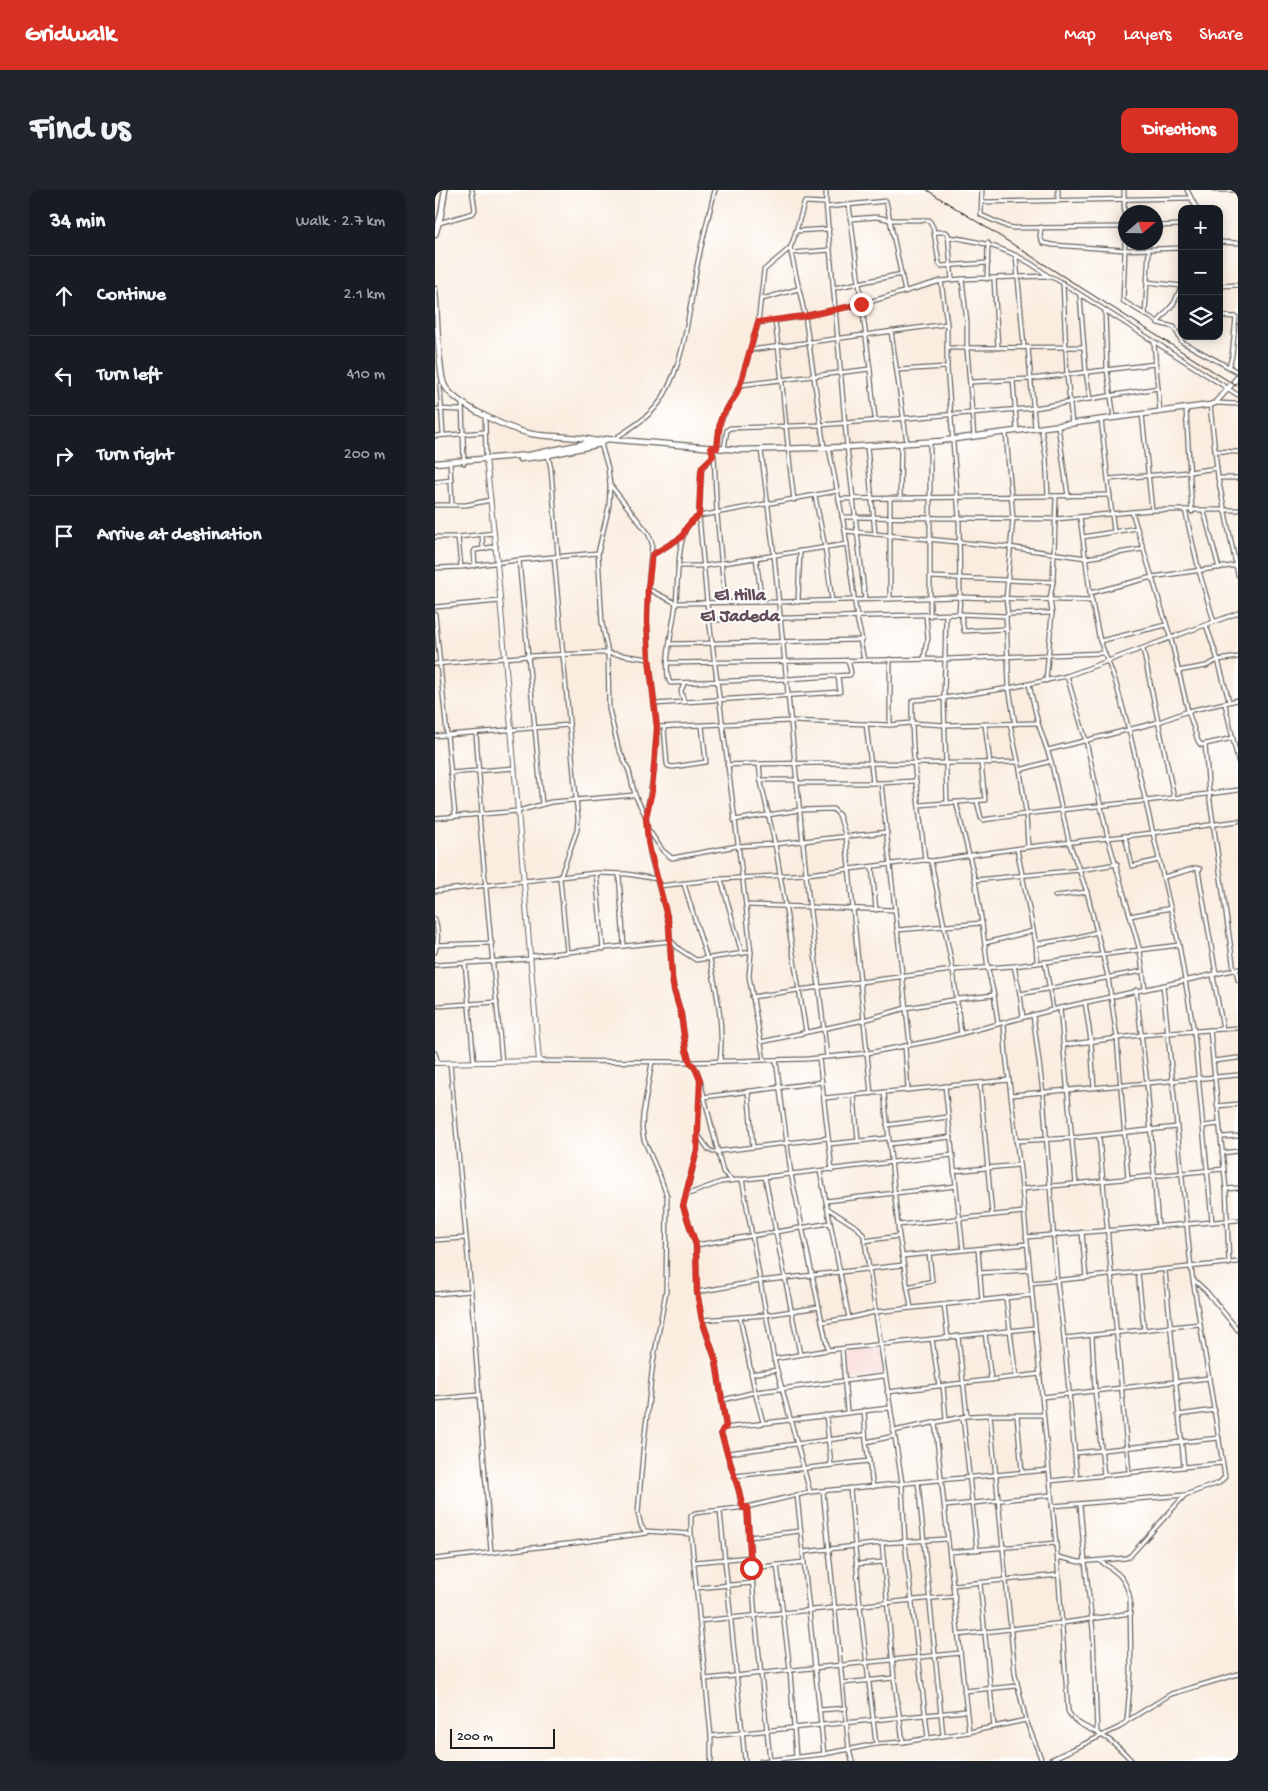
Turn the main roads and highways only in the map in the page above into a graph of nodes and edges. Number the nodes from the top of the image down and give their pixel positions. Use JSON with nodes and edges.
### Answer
{"nodes":[{"id":1,"x":445,"y":190,"type":"edge"},
{"id":2,"x":438,"y":215,"type":"edge"},
{"id":3,"x":437,"y":226,"type":"edge"},
{"id":4,"x":435,"y":235,"type":"edge"},
{"id":5,"x":435,"y":289,"type":"edge"},
{"id":6,"x":436,"y":314,"type":"edge"},
{"id":7,"x":437,"y":347,"type":"edge"},
{"id":8,"x":1238,"y":377,"type":"edge"},
{"id":9,"x":439,"y":385,"type":"edge"},
{"id":10,"x":599,"y":442,"type":"junction"},
{"id":11,"x":513,"y":458,"type":"junction"},
{"id":12,"x":435,"y":465,"type":"edge"}],
"edges":[{"from":1,"to":2,"type":"main road"},
{"from":2,"to":3,"type":"main road"},
{"from":3,"to":4,"type":"main road"},
{"from":5,"to":6,"type":"main road"},
{"from":6,"to":7,"type":"main road"},
{"from":7,"to":9,"type":"main road"},
{"from":8,"to":10,"type":"main road"},
{"from":9,"to":10,"type":"main road"},
{"from":10,"to":11,"type":"main road"},
{"from":10,"to":11,"type":"main road"},
{"from":11,"to":12,"type":"main road"}]}
